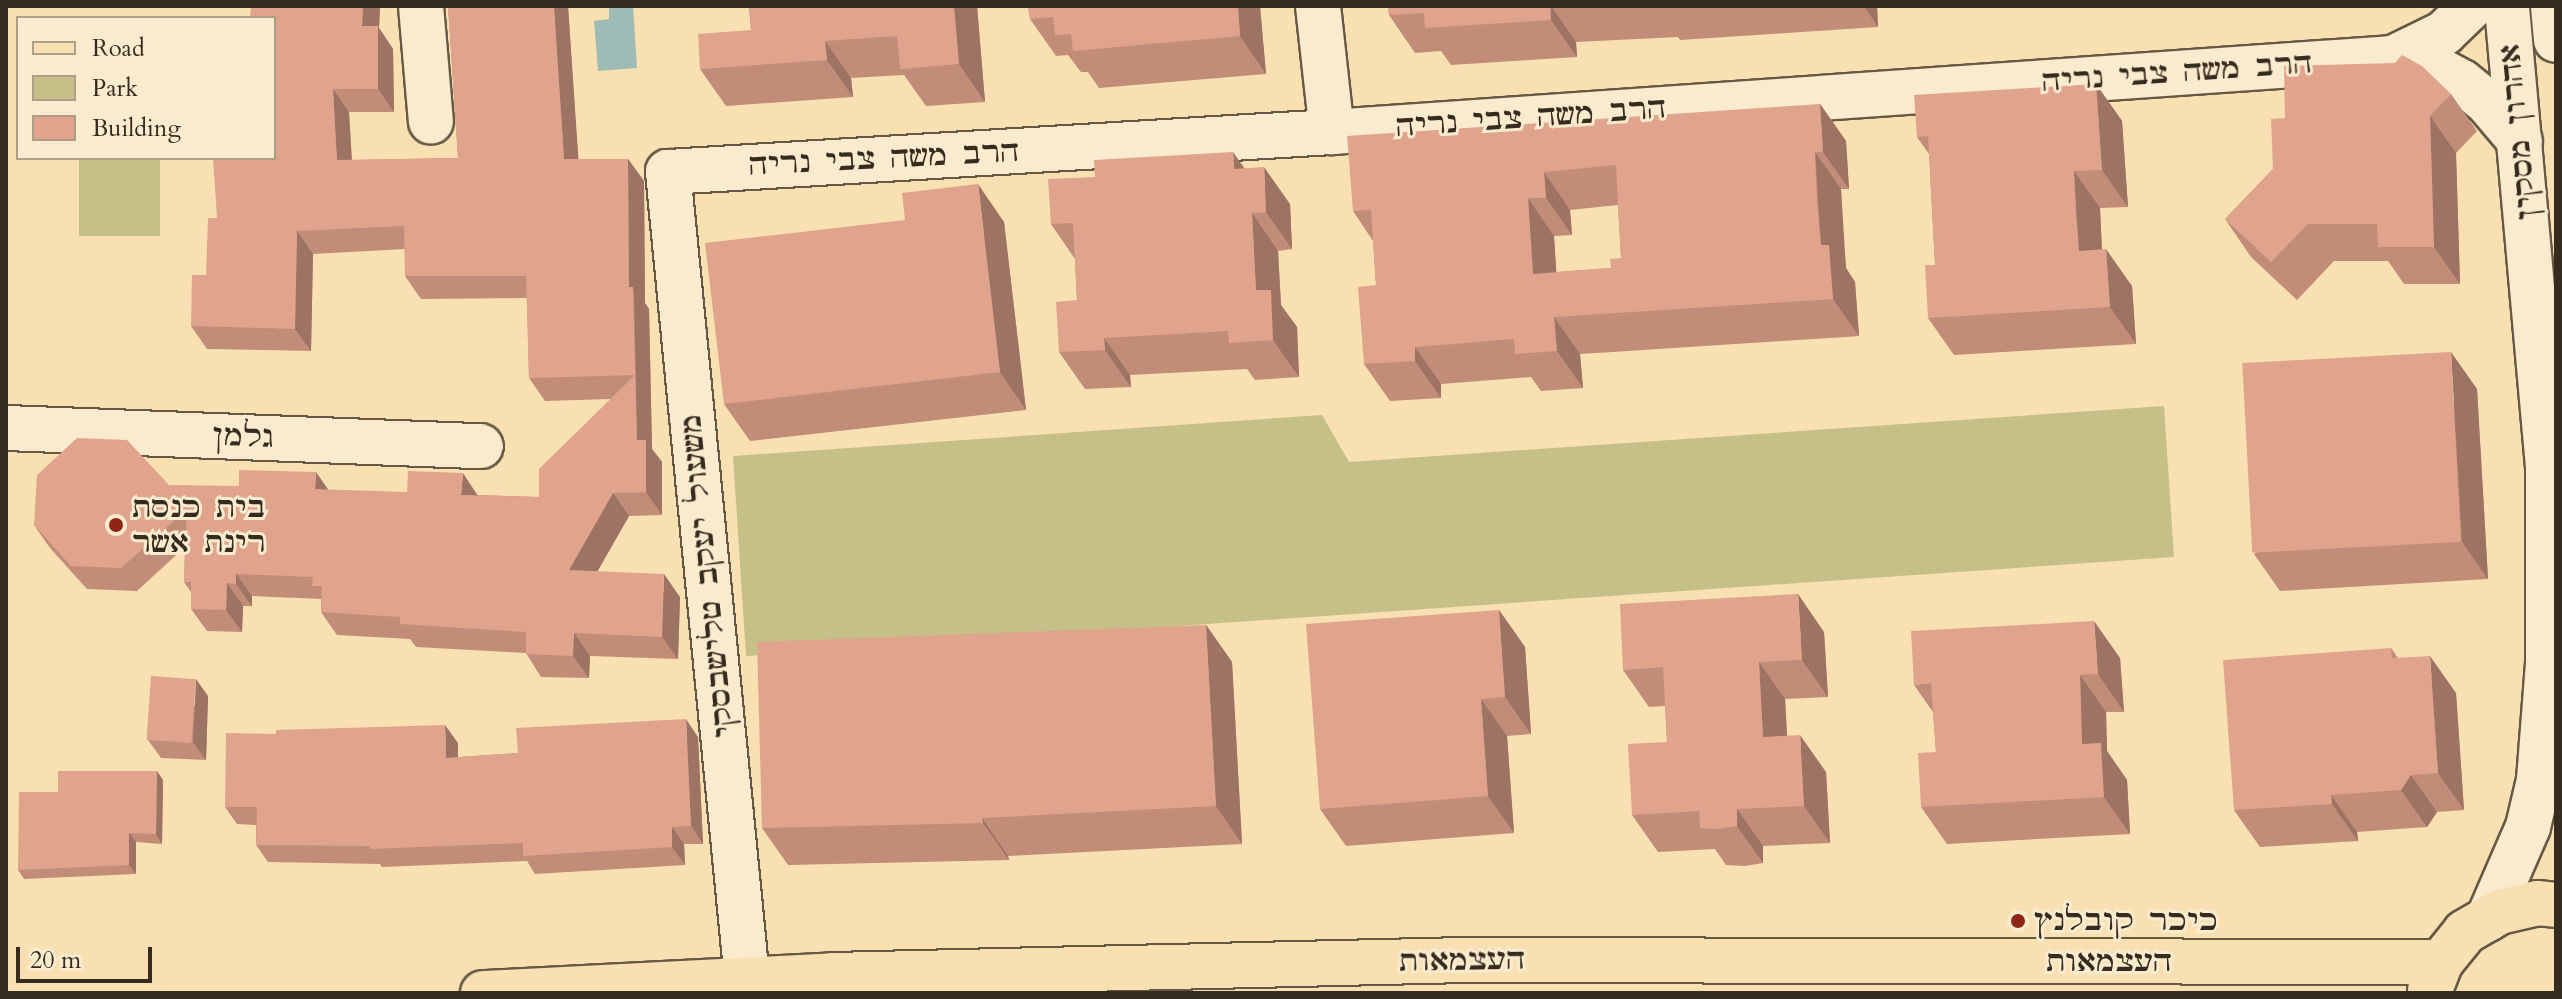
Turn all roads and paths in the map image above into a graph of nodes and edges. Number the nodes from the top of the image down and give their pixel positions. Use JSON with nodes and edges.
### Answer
{"nodes":[{"id":1,"x":421,"y":6,"type":"edge"},
{"id":2,"x":1318,"y":6,"type":"edge"},
{"id":3,"x":2472,"y":6,"type":"edge"},
{"id":4,"x":2507,"y":6,"type":"edge"},
{"id":5,"x":2553,"y":6,"type":"edge"},
{"id":6,"x":2556,"y":40,"type":"edge"},
{"id":7,"x":2393,"y":58,"type":"junction"},
{"id":8,"x":431,"y":122,"type":"dead end"},
{"id":9,"x":1332,"y":132,"type":"junction"},
{"id":10,"x":2520,"y":141,"type":"junction"},
{"id":11,"x":668,"y":172,"type":"joint"},
{"id":12,"x":6,"y":428,"type":"edge"},
{"id":13,"x":481,"y":446,"type":"dead end"},
{"id":14,"x":2556,"y":905,"type":"edge"},
{"id":15,"x":2488,"y":919,"type":"junction"},
{"id":16,"x":2435,"y":978,"type":"edge"},
{"id":17,"x":747,"y":979,"type":"junction"},
{"id":18,"x":483,"y":993,"type":"edge"}],
"edges":[{"from":1,"to":8,"type":"street"},
{"from":2,"to":9,"type":"street"},
{"from":3,"to":7,"type":"street","name":"הרב משה צבי נריה"},
{"from":4,"to":10,"type":"street","name":"אהרון מסקין"},
{"from":5,"to":6,"type":"street","name":"אהרון מסקין"},
{"from":7,"to":9,"type":"street","name":"הרב משה צבי נריה"},
{"from":7,"to":10,"type":"street","name":"הרב משה צבי נריה"},
{"from":9,"to":11,"type":"street","name":"הרב משה צבי נריה"},
{"from":10,"to":15,"type":"street","name":"אהרון מסקין"},
{"from":11,"to":17,"type":"street","name":"משעול יעקב טלישבסקי"},
{"from":12,"to":13,"type":"street","name":"גלמן"},
{"from":14,"to":15,"type":"main road"},
{"from":15,"to":16,"type":"main road"},
{"from":16,"to":17,"type":"main road","name":"העצמאות"},
{"from":17,"to":18,"type":"main road","name":"העצמאות"}]}
